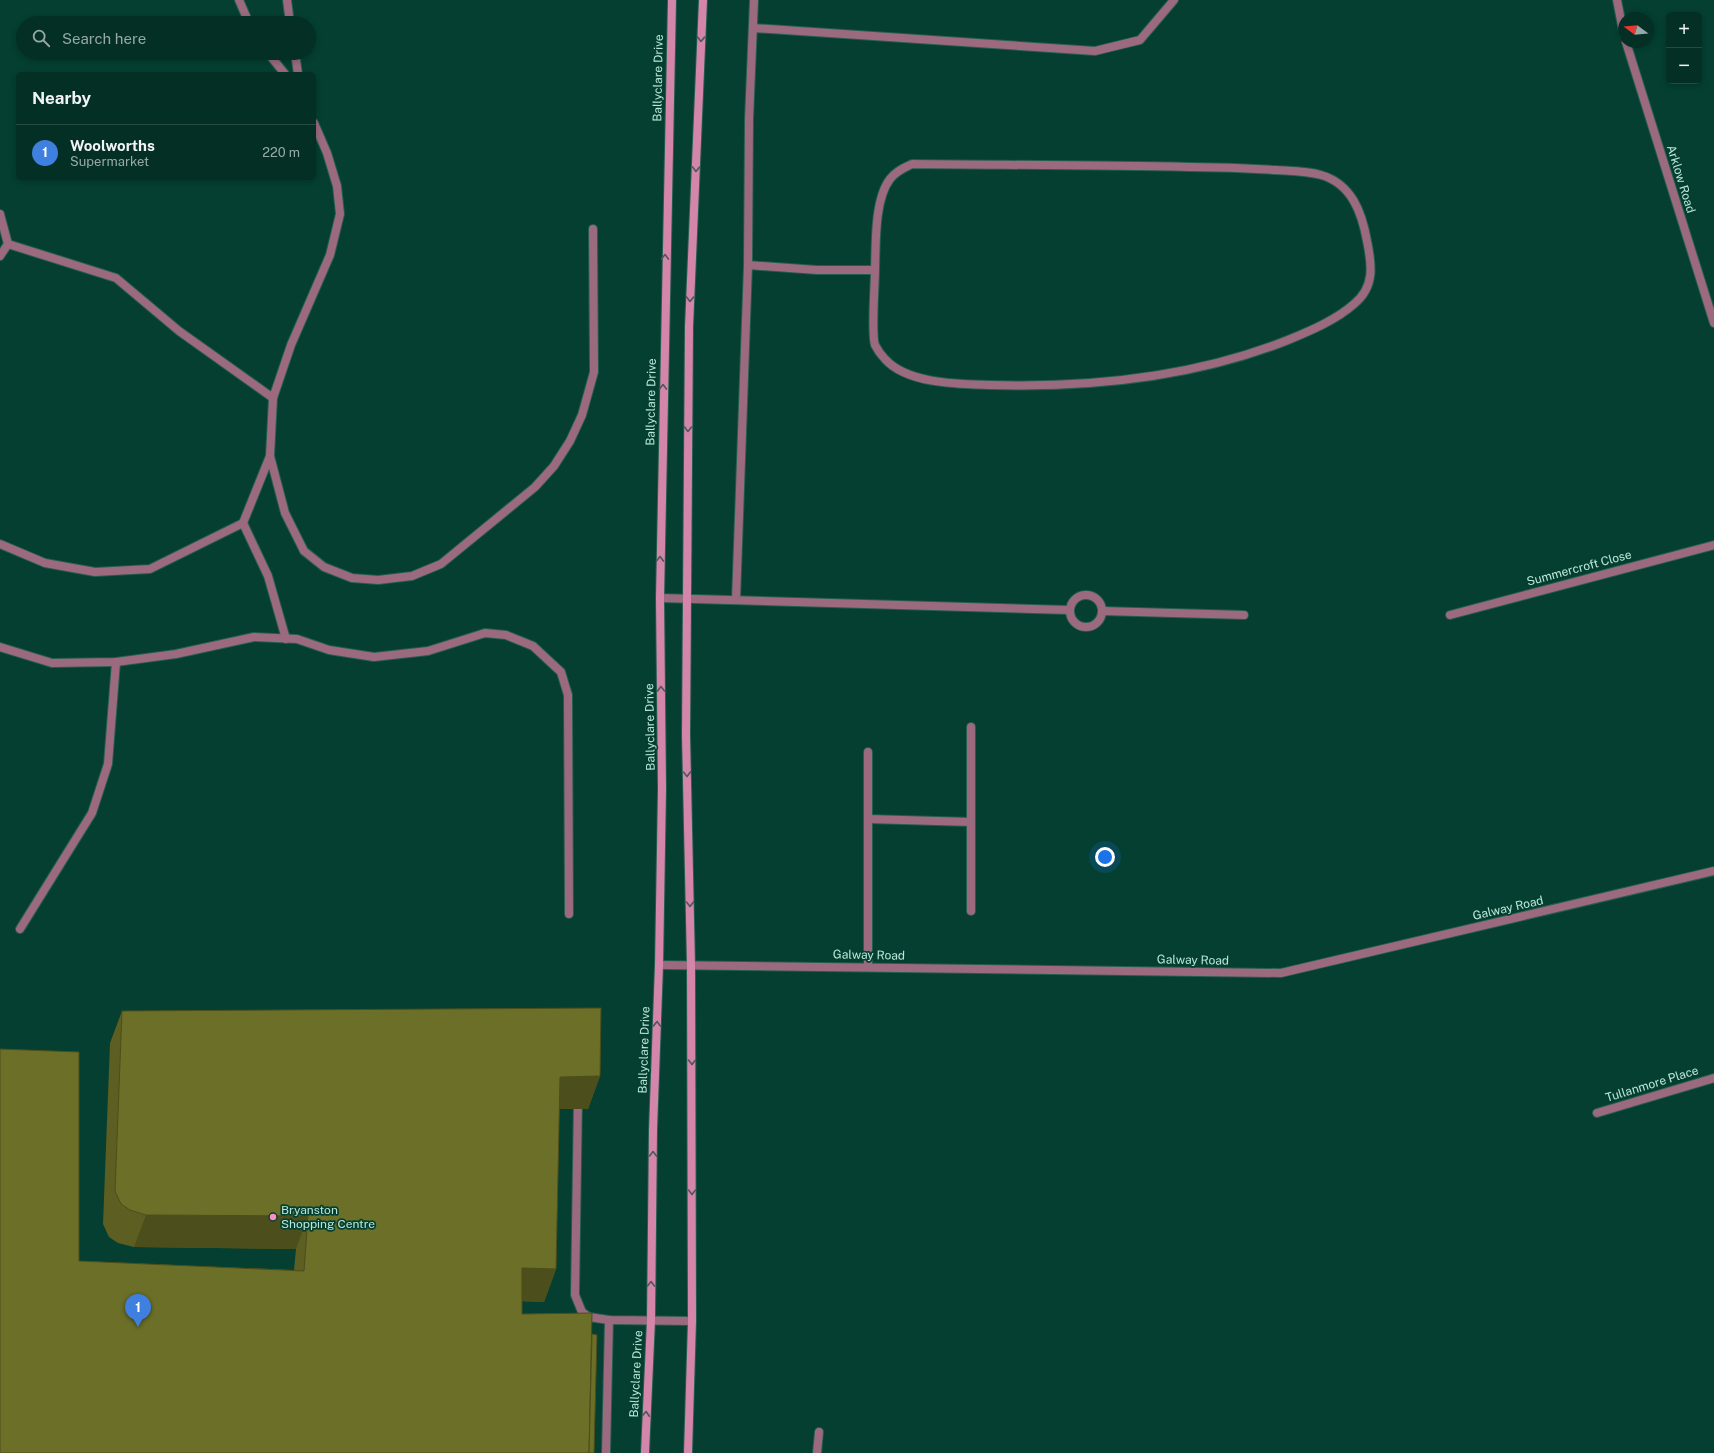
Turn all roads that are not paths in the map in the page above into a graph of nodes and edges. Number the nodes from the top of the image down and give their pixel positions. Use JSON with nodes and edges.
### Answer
{"nodes":[{"id":1,"x":239,"y":0,"type":"edge"},
{"id":2,"x":287,"y":0,"type":"edge"},
{"id":3,"x":672,"y":0,"type":"edge"},
{"id":4,"x":703,"y":0,"type":"edge"},
{"id":5,"x":754,"y":0,"type":"edge"},
{"id":6,"x":1174,"y":0,"type":"edge"},
{"id":7,"x":1618,"y":0,"type":"edge"},
{"id":8,"x":1620,"y":12,"type":"edge"},
{"id":9,"x":246,"y":16,"type":"edge"},
{"id":10,"x":289,"y":16,"type":"edge"},
{"id":11,"x":752,"y":28,"type":"junction"},
{"id":12,"x":1628,"y":48,"type":"edge"},
{"id":13,"x":274,"y":60,"type":"edge"},
{"id":14,"x":296,"y":60,"type":"edge"},
{"id":15,"x":283,"y":72,"type":"edge"},
{"id":16,"x":298,"y":72,"type":"edge"},
{"id":17,"x":316,"y":128,"type":"edge"},
{"id":18,"x":0,"y":214,"type":"edge"},
{"id":19,"x":593,"y":229,"type":"dead end"},
{"id":20,"x":8,"y":244,"type":"junction"},
{"id":21,"x":0,"y":256,"type":"edge"},
{"id":22,"x":748,"y":265,"type":"junction"},
{"id":23,"x":875,"y":270,"type":"junction"},
{"id":24,"x":1714,"y":323,"type":"edge"},
{"id":25,"x":273,"y":398,"type":"junction"},
{"id":26,"x":270,"y":456,"type":"junction"},
{"id":27,"x":243,"y":523,"type":"junction"},
{"id":28,"x":0,"y":544,"type":"edge"},
{"id":29,"x":1714,"y":545,"type":"edge"},
{"id":30,"x":660,"y":598,"type":"junction"},
{"id":31,"x":687,"y":600,"type":"junction"},
{"id":32,"x":736,"y":600,"type":"junction"},
{"id":33,"x":1069,"y":610,"type":"junction"},
{"id":34,"x":1102,"y":611,"type":"junction"},
{"id":35,"x":1244,"y":615,"type":"dead end"},
{"id":36,"x":1450,"y":615,"type":"dead end"},
{"id":37,"x":286,"y":639,"type":"junction"},
{"id":38,"x":0,"y":648,"type":"edge"},
{"id":39,"x":116,"y":662,"type":"junction"},
{"id":40,"x":971,"y":727,"type":"dead end"},
{"id":41,"x":868,"y":752,"type":"dead end"},
{"id":42,"x":868,"y":819,"type":"junction"},
{"id":43,"x":971,"y":822,"type":"junction"},
{"id":44,"x":1714,"y":871,"type":"edge"},
{"id":45,"x":972,"y":911,"type":"dead end"},
{"id":46,"x":569,"y":914,"type":"dead end"},
{"id":47,"x":20,"y":929,"type":"dead end"},
{"id":48,"x":659,"y":965,"type":"junction"},
{"id":49,"x":691,"y":965,"type":"junction"},
{"id":50,"x":868,"y":967,"type":"junction"},
{"id":51,"x":1714,"y":1078,"type":"edge"},
{"id":52,"x":578,"y":1093,"type":"edge"},
{"id":53,"x":1597,"y":1113,"type":"dead end"},
{"id":54,"x":609,"y":1320,"type":"junction"},
{"id":55,"x":651,"y":1320,"type":"junction"},
{"id":56,"x":692,"y":1321,"type":"junction"},
{"id":57,"x":819,"y":1432,"type":"dead end"},
{"id":58,"x":606,"y":1453,"type":"edge"},
{"id":59,"x":645,"y":1453,"type":"edge"},
{"id":60,"x":688,"y":1453,"type":"edge"},
{"id":61,"x":816,"y":1453,"type":"edge"}],
"edges":[{"from":1,"to":9,"type":"street"},
{"from":2,"to":10,"type":"street"},
{"from":30,"to":3,"type":"street","name":"Ballyclare Drive","one_way":true},
{"from":4,"to":31,"type":"street","one_way":true},
{"from":5,"to":11,"type":"street"},
{"from":6,"to":11,"type":"street"},
{"from":7,"to":8,"type":"street"},
{"from":11,"to":22,"type":"street"},
{"from":12,"to":24,"type":"street","name":"Arklow Road"},
{"from":13,"to":15,"type":"street"},
{"from":14,"to":16,"type":"street"},
{"from":17,"to":25,"type":"street"},
{"from":18,"to":20,"type":"street"},
{"from":19,"to":26,"type":"street"},
{"from":20,"to":21,"type":"street"},
{"from":20,"to":25,"type":"street"},
{"from":22,"to":23,"type":"street"},
{"from":22,"to":32,"type":"street"},
{"from":23,"to":23,"type":"street"},
{"from":25,"to":26,"type":"street"},
{"from":26,"to":27,"type":"street"},
{"from":27,"to":28,"type":"street"},
{"from":27,"to":37,"type":"street"},
{"from":29,"to":36,"type":"street","name":"Summercroft Close"},
{"from":30,"to":31,"type":"street"},
{"from":48,"to":30,"type":"street","name":"Ballyclare Drive","one_way":true},
{"from":31,"to":32,"type":"street"},
{"from":31,"to":49,"type":"street","one_way":true},
{"from":32,"to":33,"type":"street"},
{"from":33,"to":34,"type":"street"},
{"from":33,"to":34,"type":"street"},
{"from":34,"to":35,"type":"street"},
{"from":37,"to":39,"type":"street"},
{"from":37,"to":46,"type":"street"},
{"from":38,"to":39,"type":"street"},
{"from":39,"to":47,"type":"street"},
{"from":40,"to":43,"type":"street"},
{"from":41,"to":42,"type":"street"},
{"from":42,"to":43,"type":"street"},
{"from":42,"to":50,"type":"street"},
{"from":43,"to":45,"type":"street"},
{"from":44,"to":50,"type":"street","name":"Galway Road"},
{"from":48,"to":49,"type":"street","name":"Galway Road"},
{"from":55,"to":48,"type":"street","name":"Ballyclare Drive","one_way":true},
{"from":49,"to":50,"type":"street","name":"Galway Road"},
{"from":49,"to":56,"type":"street","one_way":true},
{"from":51,"to":53,"type":"street","name":"Tullanmore Place"},
{"from":52,"to":54,"type":"street"},
{"from":54,"to":55,"type":"street"},
{"from":54,"to":58,"type":"street"},
{"from":55,"to":56,"type":"street"},
{"from":59,"to":55,"type":"street","name":"Ballyclare Drive","one_way":true},
{"from":56,"to":60,"type":"street"},
{"from":57,"to":61,"type":"street"}]}
